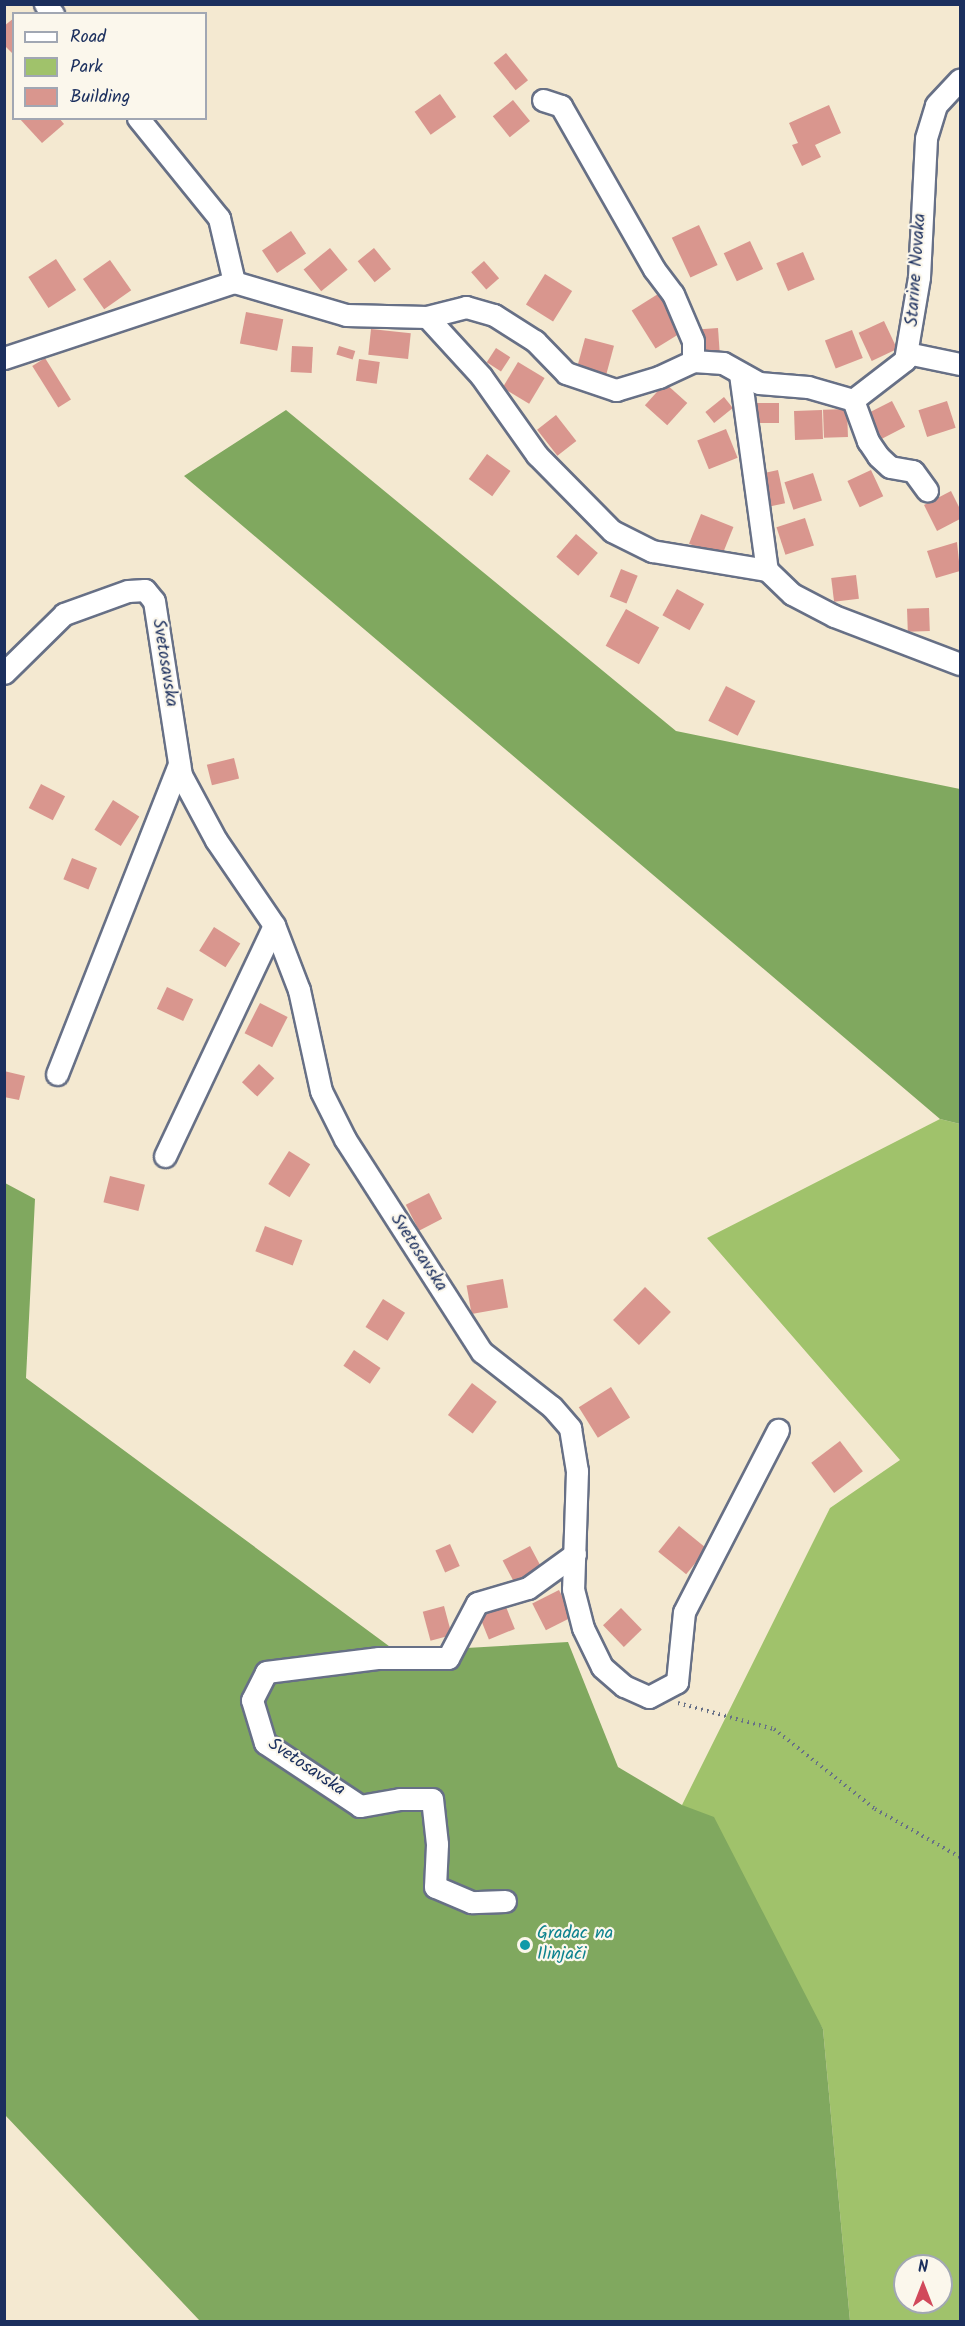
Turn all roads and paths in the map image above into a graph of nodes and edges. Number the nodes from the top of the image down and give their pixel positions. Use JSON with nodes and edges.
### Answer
{"nodes":[{"id":1,"x":960,"y":79,"type":"edge"},
{"id":2,"x":543,"y":100,"type":"dead end"},
{"id":3,"x":140,"y":120,"type":"edge"},
{"id":4,"x":234,"y":282,"type":"junction"},
{"id":5,"x":427,"y":317,"type":"junction"},
{"id":6,"x":907,"y":353,"type":"junction"},
{"id":7,"x":4,"y":358,"type":"edge"},
{"id":8,"x":693,"y":361,"type":"junction"},
{"id":9,"x":960,"y":364,"type":"edge"},
{"id":10,"x":740,"y":374,"type":"junction"},
{"id":11,"x":853,"y":400,"type":"junction"},
{"id":12,"x":927,"y":490,"type":"dead end"},
{"id":13,"x":767,"y":570,"type":"junction"},
{"id":14,"x":960,"y":664,"type":"edge"},
{"id":15,"x":4,"y":673,"type":"edge"},
{"id":16,"x":179,"y":764,"type":"junction"},
{"id":17,"x":274,"y":925,"type":"junction"},
{"id":18,"x":57,"y":1074,"type":"dead end"},
{"id":19,"x":165,"y":1156,"type":"dead end"},
{"id":20,"x":778,"y":1430,"type":"dead end"},
{"id":21,"x":575,"y":1554,"type":"junction"},
{"id":22,"x":650,"y":1697,"type":"junction"},
{"id":23,"x":960,"y":1857,"type":"edge"},
{"id":24,"x":505,"y":1902,"type":"dead end"}],
"edges":[{"from":1,"to":6,"type":"street","name":"Starine Novaka"},
{"from":2,"to":8,"type":"street"},
{"from":3,"to":4,"type":"street"},
{"from":4,"to":5,"type":"street"},
{"from":4,"to":7,"type":"street"},
{"from":5,"to":8,"type":"street"},
{"from":5,"to":13,"type":"street"},
{"from":6,"to":9,"type":"street"},
{"from":6,"to":11,"type":"street"},
{"from":8,"to":10,"type":"street"},
{"from":10,"to":11,"type":"street"},
{"from":10,"to":13,"type":"street"},
{"from":11,"to":12,"type":"street"},
{"from":13,"to":14,"type":"street"},
{"from":15,"to":16,"type":"street","name":"Svetosavska"},
{"from":16,"to":17,"type":"street","name":"Svetosavska"},
{"from":16,"to":18,"type":"street"},
{"from":17,"to":19,"type":"street"},
{"from":17,"to":21,"type":"street","name":"Svetosavska"},
{"from":20,"to":22,"type":"street"},
{"from":21,"to":22,"type":"street","name":"Svetosavska"},
{"from":21,"to":24,"type":"street","name":"Svetosavska"},
{"from":22,"to":23,"type":"path"}]}
